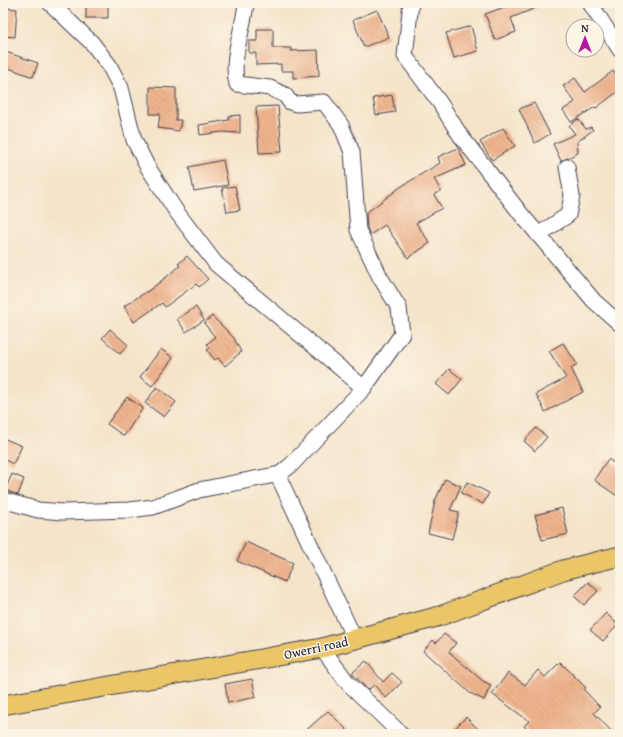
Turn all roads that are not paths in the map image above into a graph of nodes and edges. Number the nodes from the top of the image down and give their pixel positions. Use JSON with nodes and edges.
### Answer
{"nodes":[{"id":1,"x":50,"y":3,"type":"edge"},
{"id":2,"x":246,"y":3,"type":"edge"},
{"id":3,"x":411,"y":3,"type":"edge"},
{"id":4,"x":590,"y":3,"type":"edge"},
{"id":5,"x":620,"y":50,"type":"edge"},
{"id":6,"x":567,"y":167,"type":"dead end"},
{"id":7,"x":538,"y":235,"type":"junction"},
{"id":8,"x":620,"y":324,"type":"edge"},
{"id":9,"x":364,"y":388,"type":"junction"},
{"id":10,"x":280,"y":474,"type":"junction"},
{"id":11,"x":3,"y":500,"type":"edge"},
{"id":12,"x":620,"y":556,"type":"edge"},
{"id":13,"x":355,"y":640,"type":"junction"},
{"id":14,"x":322,"y":648,"type":"junction"},
{"id":15,"x":3,"y":705,"type":"edge"},
{"id":16,"x":402,"y":734,"type":"edge"}],
"edges":[{"from":1,"to":9,"type":"street"},
{"from":2,"to":9,"type":"street"},
{"from":3,"to":7,"type":"street"},
{"from":4,"to":5,"type":"street"},
{"from":6,"to":7,"type":"street"},
{"from":7,"to":8,"type":"street"},
{"from":9,"to":10,"type":"street"},
{"from":10,"to":11,"type":"street"},
{"from":10,"to":13,"type":"street"},
{"from":12,"to":13,"type":"main road","name":"Owerri road"},
{"from":13,"to":14,"type":"main road","name":"Owerri road"},
{"from":14,"to":15,"type":"main road","name":"Owerri road"},
{"from":14,"to":16,"type":"street"}]}
